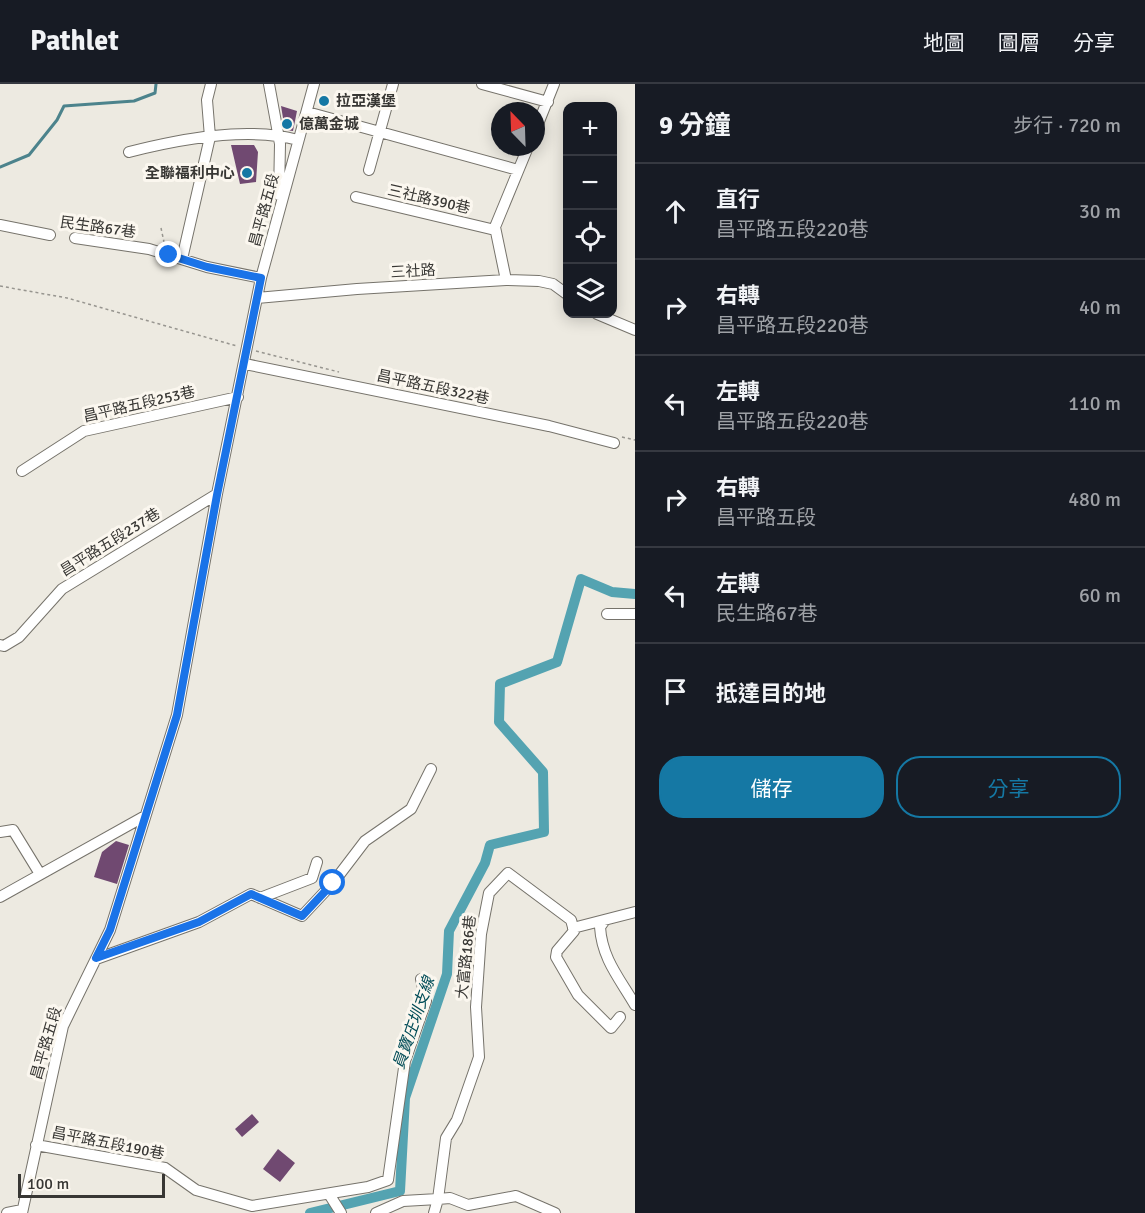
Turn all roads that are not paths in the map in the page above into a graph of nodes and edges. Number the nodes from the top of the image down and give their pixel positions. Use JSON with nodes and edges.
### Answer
{"nodes":[{"id":1,"x":211,"y":84,"type":"edge"},
{"id":2,"x":268,"y":84,"type":"edge"},
{"id":3,"x":314,"y":84,"type":"edge"},
{"id":4,"x":393,"y":84,"type":"edge"},
{"id":5,"x":482,"y":84,"type":"edge"},
{"id":6,"x":554,"y":84,"type":"edge"},
{"id":7,"x":548,"y":102,"type":"junction"},
{"id":8,"x":545,"y":109,"type":"edge"},
{"id":9,"x":307,"y":112,"type":"junction"},
{"id":10,"x":380,"y":131,"type":"junction"},
{"id":11,"x":277,"y":134,"type":"junction"},
{"id":12,"x":210,"y":137,"type":"junction"},
{"id":13,"x":298,"y":140,"type":"junction"},
{"id":14,"x":129,"y":152,"type":"dead end"},
{"id":15,"x":524,"y":156,"type":"edge"},
{"id":16,"x":369,"y":170,"type":"dead end"},
{"id":17,"x":518,"y":170,"type":"junction"},
{"id":18,"x":356,"y":197,"type":"dead end"},
{"id":19,"x":278,"y":213,"type":"junction"},
{"id":20,"x":0,"y":225,"type":"edge"},
{"id":21,"x":495,"y":230,"type":"junction"},
{"id":22,"x":50,"y":236,"type":"dead end"},
{"id":23,"x":75,"y":238,"type":"dead end"},
{"id":24,"x":182,"y":259,"type":"junction"},
{"id":25,"x":261,"y":278,"type":"junction"},
{"id":26,"x":506,"y":280,"type":"junction"},
{"id":27,"x":563,"y":292,"type":"edge"},
{"id":28,"x":258,"y":298,"type":"junction"},
{"id":29,"x":606,"y":318,"type":"edge"},
{"id":30,"x":635,"y":330,"type":"edge"},
{"id":31,"x":245,"y":364,"type":"junction"},
{"id":32,"x":238,"y":397,"type":"junction"},
{"id":33,"x":613,"y":439,"type":"road end"},
{"id":34,"x":21,"y":471,"type":"dead end"},
{"id":35,"x":217,"y":495,"type":"junction"},
{"id":36,"x":608,"y":614,"type":"dead end"},
{"id":37,"x":635,"y":614,"type":"edge"},
{"id":38,"x":0,"y":645,"type":"edge"},
{"id":39,"x":431,"y":769,"type":"dead end"},
{"id":40,"x":144,"y":816,"type":"junction"},
{"id":41,"x":0,"y":832,"type":"edge"},
{"id":42,"x":317,"y":862,"type":"dead end"},
{"id":43,"x":40,"y":874,"type":"junction"},
{"id":44,"x":0,"y":897,"type":"edge"},
{"id":45,"x":260,"y":898,"type":"junction"},
{"id":46,"x":635,"y":912,"type":"edge"},
{"id":47,"x":605,"y":920,"type":"junction"},
{"id":48,"x":573,"y":928,"type":"junction"},
{"id":49,"x":96,"y":958,"type":"junction"},
{"id":50,"x":421,"y":979,"type":"dead end"},
{"id":51,"x":635,"y":1005,"type":"edge"},
{"id":52,"x":620,"y":1017,"type":"dead end"},
{"id":53,"x":36,"y":1145,"type":"junction"},
{"id":54,"x":329,"y":1194,"type":"junction"},
{"id":55,"x":438,"y":1199,"type":"junction"},
{"id":56,"x":22,"y":1212,"type":"edge"},
{"id":57,"x":7,"y":1213,"type":"edge"},
{"id":58,"x":341,"y":1213,"type":"edge"},
{"id":59,"x":376,"y":1213,"type":"edge"},
{"id":60,"x":434,"y":1213,"type":"edge"},
{"id":61,"x":555,"y":1213,"type":"edge"}],
"edges":[{"from":1,"to":12,"type":"street"},
{"from":2,"to":11,"type":"street"},
{"from":3,"to":9,"type":"street","name":"昌平路五段"},
{"from":4,"to":10,"type":"street"},
{"from":5,"to":7,"type":"street"},
{"from":6,"to":7,"type":"street"},
{"from":7,"to":8,"type":"street"},
{"from":9,"to":10,"type":"street"},
{"from":9,"to":13,"type":"street","name":"昌平路五段"},
{"from":10,"to":16,"type":"street"},
{"from":10,"to":17,"type":"street"},
{"from":11,"to":12,"type":"street"},
{"from":11,"to":13,"type":"street"},
{"from":11,"to":19,"type":"street"},
{"from":12,"to":14,"type":"street"},
{"from":12,"to":24,"type":"street"},
{"from":13,"to":19,"type":"street","name":"昌平路五段"},
{"from":15,"to":17,"type":"street"},
{"from":17,"to":21,"type":"street"},
{"from":18,"to":21,"type":"street","name":"三社路390巷"},
{"from":19,"to":25,"type":"street","name":"昌平路五段"},
{"from":20,"to":22,"type":"street","name":"民生路67巷"},
{"from":21,"to":26,"type":"street"},
{"from":23,"to":24,"type":"street","name":"民生路67巷"},
{"from":24,"to":25,"type":"street","name":"民生路67巷"},
{"from":25,"to":28,"type":"street","name":"昌平路五段"},
{"from":26,"to":27,"type":"street","name":"三社路"},
{"from":26,"to":28,"type":"street","name":"三社路"},
{"from":28,"to":31,"type":"street","name":"昌平路五段"},
{"from":29,"to":30,"type":"street"},
{"from":31,"to":32,"type":"street","name":"昌平路五段"},
{"from":31,"to":33,"type":"street","name":"昌平路五段322巷"},
{"from":32,"to":34,"type":"street","name":"昌平路五段253巷"},
{"from":32,"to":35,"type":"street","name":"昌平路五段"},
{"from":35,"to":38,"type":"street","name":"昌平路五段237巷"},
{"from":35,"to":40,"type":"street","name":"昌平路五段"},
{"from":36,"to":37,"type":"street"},
{"from":39,"to":45,"type":"street"},
{"from":40,"to":43,"type":"street"},
{"from":40,"to":49,"type":"street","name":"昌平路五段"},
{"from":41,"to":43,"type":"street"},
{"from":42,"to":45,"type":"street"},
{"from":43,"to":44,"type":"street"},
{"from":45,"to":49,"type":"street"},
{"from":46,"to":47,"type":"street"},
{"from":47,"to":48,"type":"street"},
{"from":47,"to":51,"type":"street"},
{"from":48,"to":52,"type":"street"},
{"from":48,"to":55,"type":"street","name":"大富路186巷"},
{"from":49,"to":53,"type":"street","name":"昌平路五段"},
{"from":50,"to":54,"type":"street","name":"昌平路五段190巷"},
{"from":53,"to":54,"type":"street","name":"昌平路五段190巷"},
{"from":53,"to":56,"type":"street","name":"昌平路五段"},
{"from":54,"to":58,"type":"street"},
{"from":55,"to":59,"type":"street"},
{"from":55,"to":60,"type":"street","name":"大富路186巷"},
{"from":55,"to":61,"type":"street"},
{"from":56,"to":57,"type":"street"}]}
